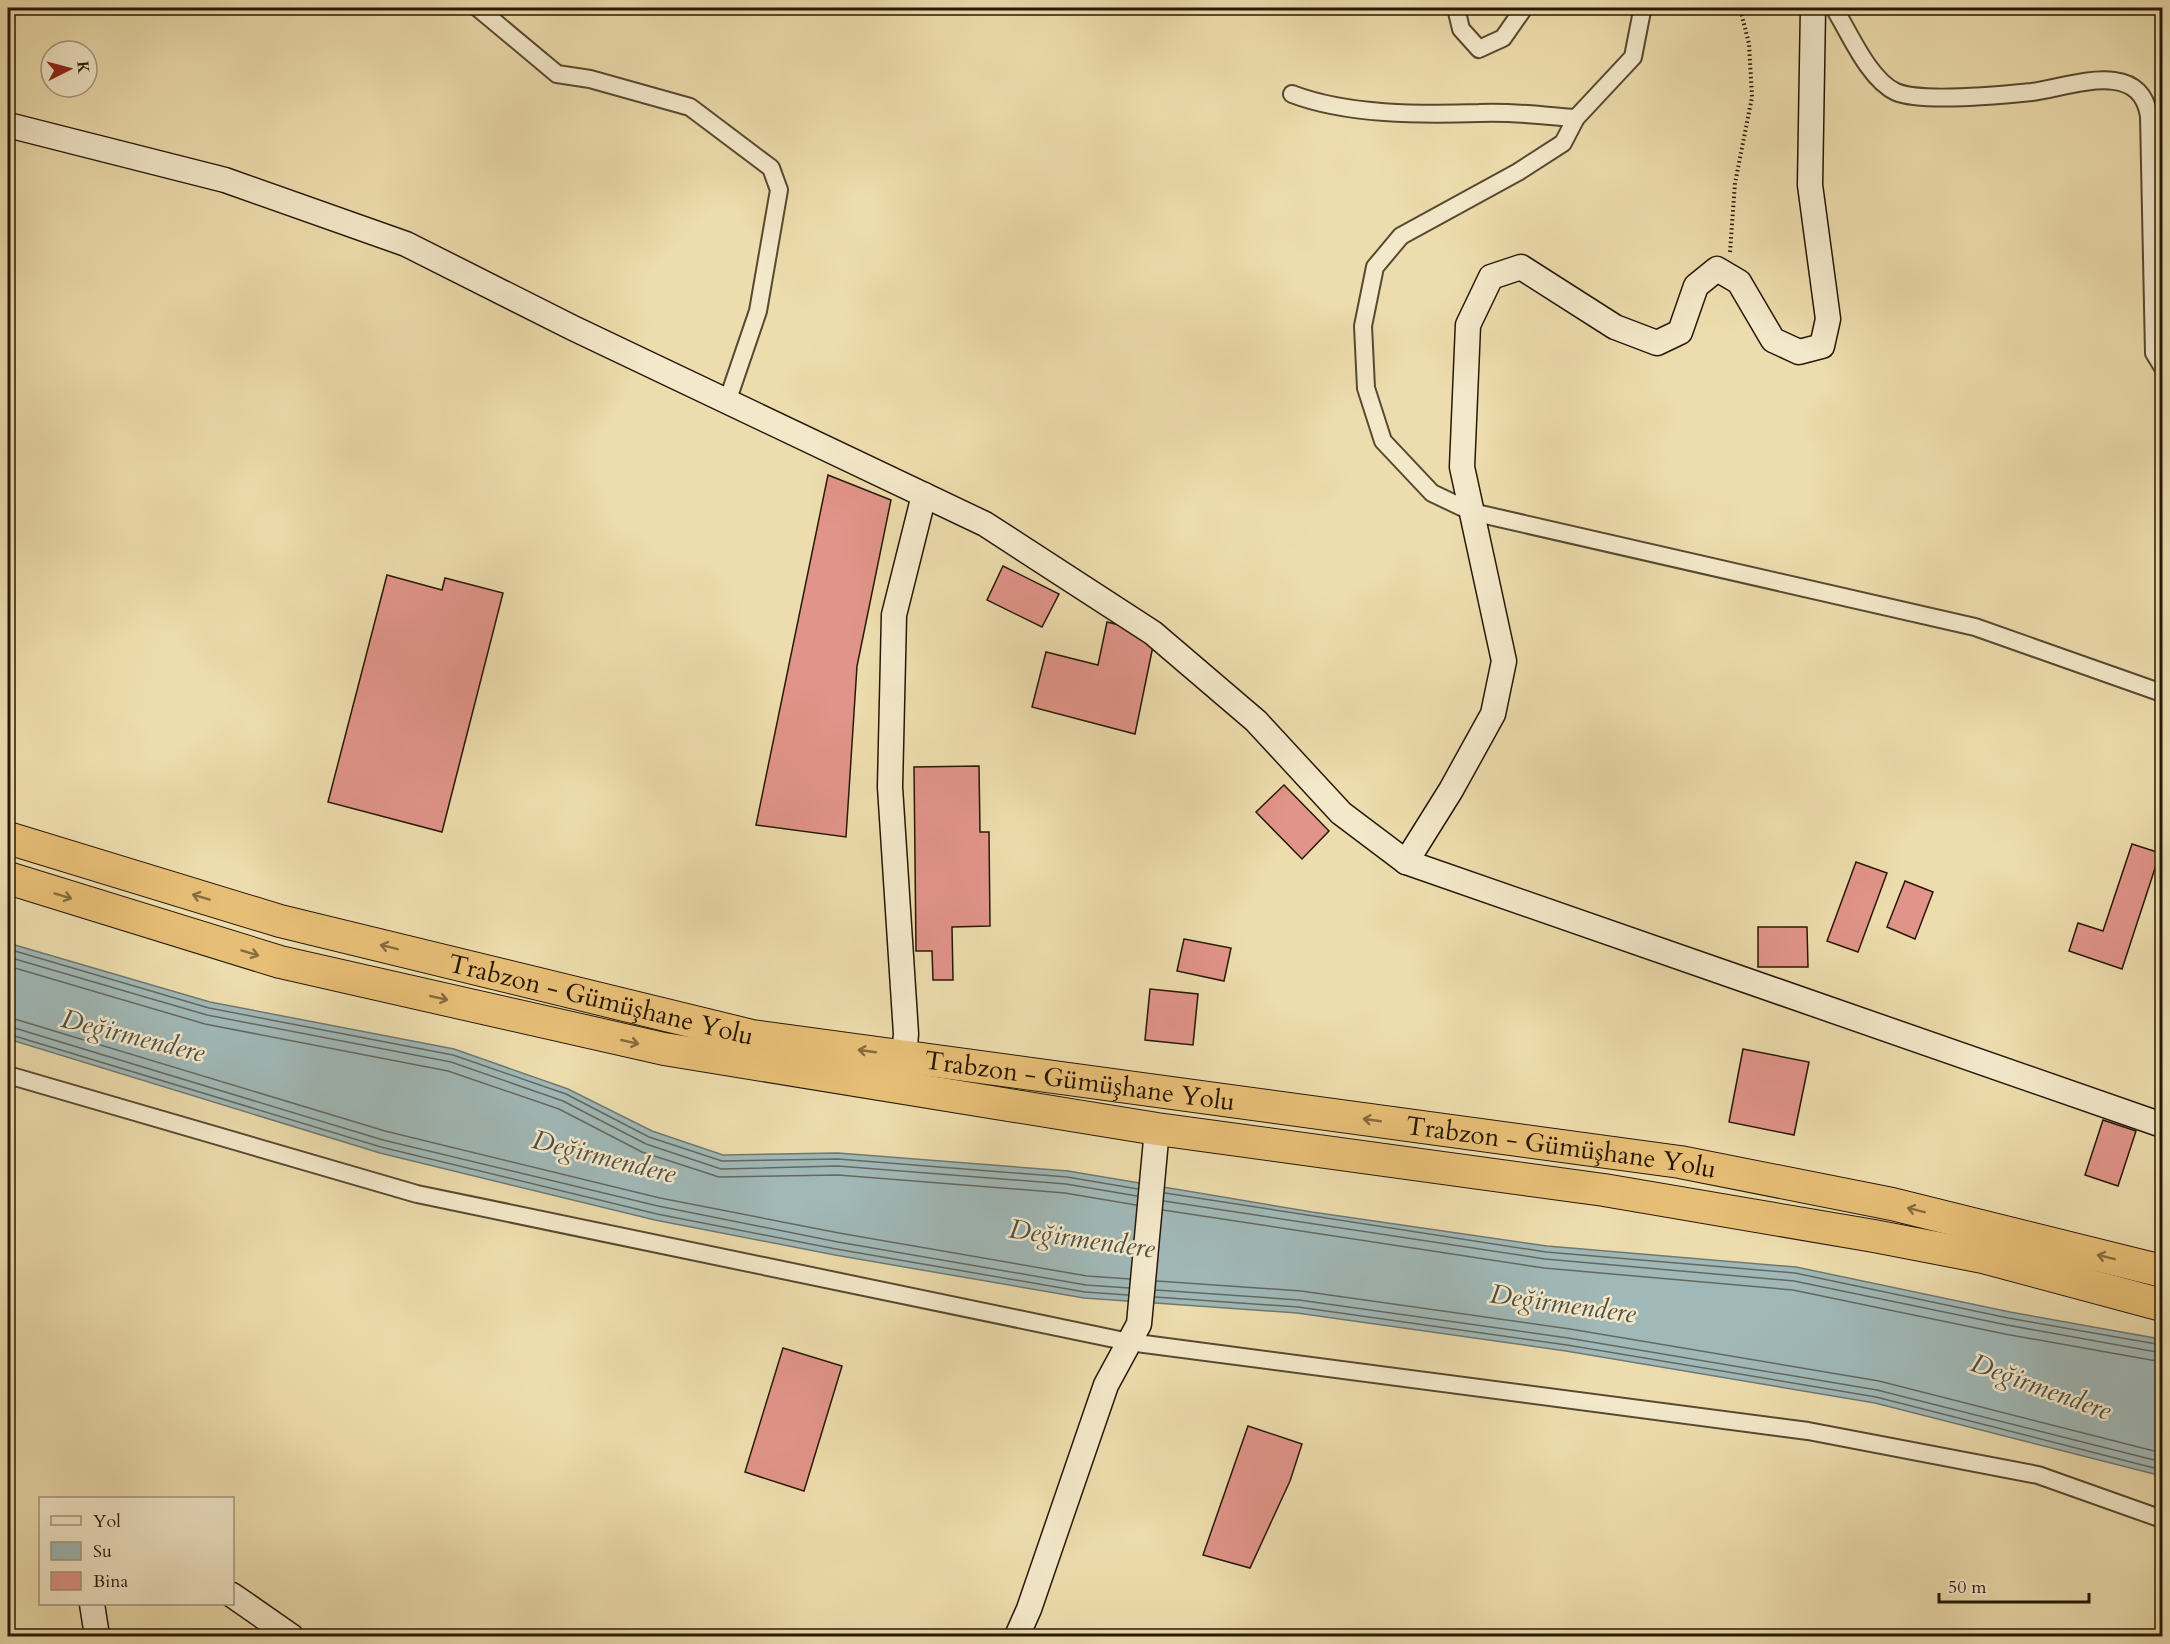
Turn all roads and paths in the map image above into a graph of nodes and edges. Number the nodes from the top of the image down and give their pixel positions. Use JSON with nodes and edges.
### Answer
{"nodes":[{"id":1,"x":478,"y":8,"type":"edge"},
{"id":2,"x":1456,"y":8,"type":"edge"},
{"id":3,"x":1524,"y":8,"type":"edge"},
{"id":4,"x":1640,"y":8,"type":"edge"},
{"id":5,"x":1740,"y":8,"type":"edge"},
{"id":6,"x":1814,"y":8,"type":"edge"},
{"id":7,"x":1834,"y":8,"type":"edge"},
{"id":8,"x":1292,"y":94,"type":"dead end"},
{"id":9,"x":1576,"y":118,"type":"junction"},
{"id":10,"x":8,"y":125,"type":"edge"},
{"id":11,"x":1739,"y":282,"type":"junction"},
{"id":12,"x":2163,"y":366,"type":"edge"},
{"id":13,"x":728,"y":402,"type":"junction"},
{"id":14,"x":924,"y":495,"type":"junction"},
{"id":15,"x":1472,"y":512,"type":"junction"},
{"id":16,"x":2163,"y":693,"type":"edge"},
{"id":17,"x":8,"y":838,"type":"edge"},
{"id":18,"x":1406,"y":862,"type":"junction"},
{"id":19,"x":8,"y":878,"type":"edge"},
{"id":20,"x":904,"y":1056,"type":"junction"},
{"id":21,"x":8,"y":1075,"type":"edge"},
{"id":22,"x":2163,"y":1125,"type":"edge"},
{"id":23,"x":1156,"y":1143,"type":"junction"},
{"id":24,"x":2163,"y":1271,"type":"edge"},
{"id":25,"x":2163,"y":1305,"type":"edge"},
{"id":26,"x":1134,"y":1333,"type":"junction"},
{"id":27,"x":2163,"y":1519,"type":"edge"},
{"id":28,"x":234,"y":1596,"type":"edge"},
{"id":29,"x":92,"y":1605,"type":"edge"},
{"id":30,"x":97,"y":1636,"type":"edge"},
{"id":31,"x":291,"y":1636,"type":"edge"},
{"id":32,"x":1017,"y":1636,"type":"edge"}],
"edges":[{"from":1,"to":13,"type":"street"},
{"from":2,"to":3,"type":"street"},
{"from":4,"to":9,"type":"street"},
{"from":5,"to":11,"type":"path"},
{"from":6,"to":11,"type":"street"},
{"from":7,"to":12,"type":"street"},
{"from":8,"to":9,"type":"street"},
{"from":9,"to":15,"type":"street"},
{"from":10,"to":13,"type":"street"},
{"from":11,"to":15,"type":"street"},
{"from":13,"to":14,"type":"street"},
{"from":14,"to":18,"type":"street"},
{"from":14,"to":20,"type":"street"},
{"from":15,"to":16,"type":"street"},
{"from":15,"to":18,"type":"street"},
{"from":20,"to":17,"type":"highway","name":"Trabzon - Gümüşhane Yolu","one_way":true},
{"from":18,"to":22,"type":"street"},
{"from":19,"to":23,"type":"highway","name":"Trabzon - Gümüşhane Yolu","one_way":true},
{"from":24,"to":20,"type":"highway","name":"Trabzon - Gümüşhane Yolu","one_way":true},
{"from":21,"to":26,"type":"street"},
{"from":23,"to":25,"type":"highway","name":"Trabzon - Gümüşhane Yolu"},
{"from":23,"to":26,"type":"street"},
{"from":26,"to":27,"type":"street"},
{"from":26,"to":32,"type":"street"},
{"from":28,"to":31,"type":"street"},
{"from":29,"to":30,"type":"street"}]}
